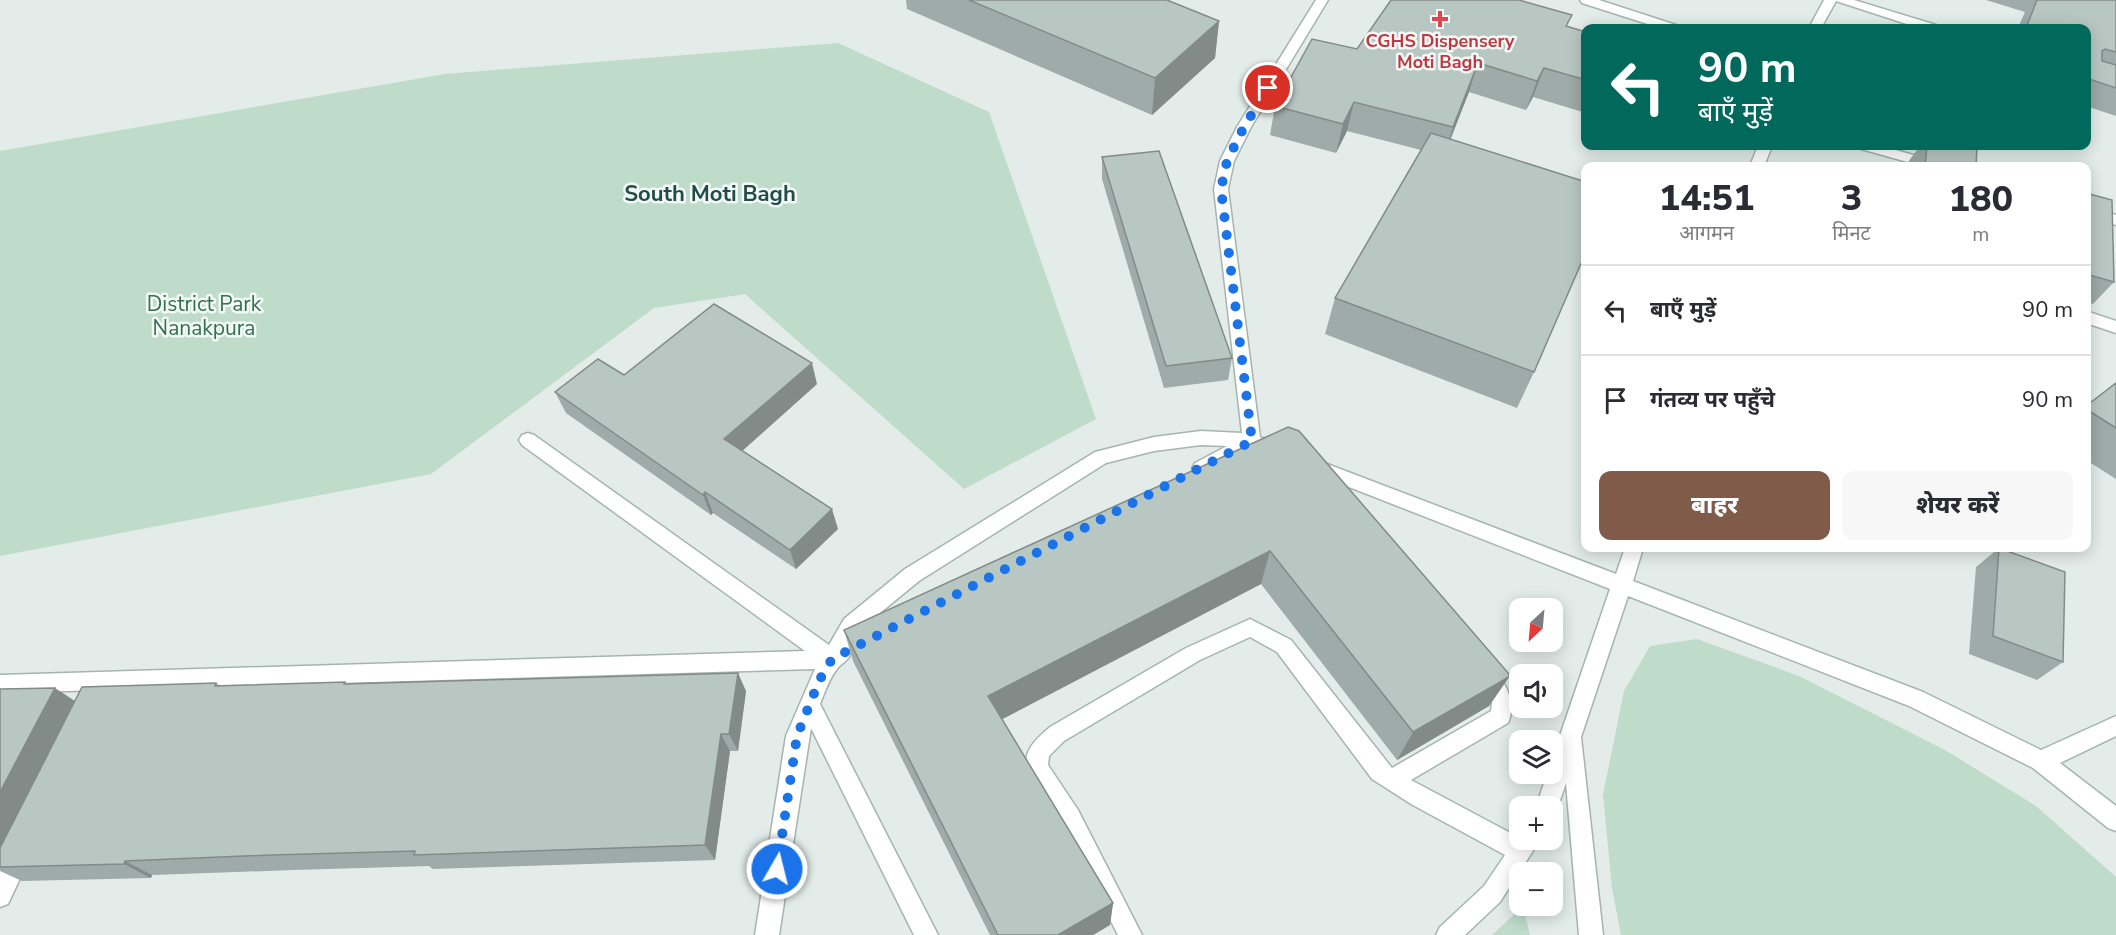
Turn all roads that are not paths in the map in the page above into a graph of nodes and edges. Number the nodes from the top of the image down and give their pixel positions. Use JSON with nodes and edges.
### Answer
{"nodes":[{"id":1,"x":1322,"y":0,"type":"edge"},
{"id":2,"x":1586,"y":0,"type":"edge"},
{"id":3,"x":1830,"y":0,"type":"edge"},
{"id":4,"x":1840,"y":0,"type":"edge"},
{"id":5,"x":1659,"y":24,"type":"edge"},
{"id":6,"x":1817,"y":24,"type":"edge"},
{"id":7,"x":1918,"y":24,"type":"edge"},
{"id":8,"x":1880,"y":150,"type":"edge"},
{"id":9,"x":1922,"y":162,"type":"edge"},
{"id":10,"x":2091,"y":212,"type":"edge"},
{"id":11,"x":2116,"y":220,"type":"edge"},
{"id":12,"x":2091,"y":319,"type":"edge"},
{"id":13,"x":2116,"y":327,"type":"edge"},
{"id":14,"x":528,"y":440,"type":"dead end"},
{"id":15,"x":1252,"y":441,"type":"junction"},
{"id":16,"x":1304,"y":461,"type":"junction"},
{"id":17,"x":1189,"y":474,"type":"edge"},
{"id":18,"x":1334,"y":496,"type":"edge"},
{"id":19,"x":1633,"y":552,"type":"edge"},
{"id":20,"x":1621,"y":585,"type":"junction"},
{"id":21,"x":864,"y":643,"type":"edge"},
{"id":22,"x":832,"y":659,"type":"junction"},
{"id":23,"x":1476,"y":663,"type":"edge"},
{"id":24,"x":106,"y":681,"type":"junction"},
{"id":25,"x":0,"y":684,"type":"edge"},
{"id":26,"x":96,"y":701,"type":"edge"},
{"id":27,"x":810,"y":706,"type":"junction"},
{"id":28,"x":2116,"y":726,"type":"edge"},
{"id":29,"x":1572,"y":734,"type":"junction"},
{"id":30,"x":2041,"y":761,"type":"junction"},
{"id":31,"x":1391,"y":780,"type":"junction"},
{"id":32,"x":1552,"y":796,"type":"edge"},
{"id":33,"x":2116,"y":820,"type":"edge"},
{"id":34,"x":30,"y":834,"type":"edge"},
{"id":35,"x":1509,"y":839,"type":"edge"},
{"id":36,"x":1522,"y":850,"type":"edge"},
{"id":37,"x":0,"y":896,"type":"edge"},
{"id":38,"x":767,"y":935,"type":"edge"},
{"id":39,"x":926,"y":935,"type":"edge"},
{"id":40,"x":1130,"y":935,"type":"edge"},
{"id":41,"x":1448,"y":935,"type":"edge"},
{"id":42,"x":1591,"y":935,"type":"edge"}],
"edges":[{"from":1,"to":15,"type":"street"},
{"from":2,"to":5,"type":"street"},
{"from":3,"to":6,"type":"street"},
{"from":4,"to":7,"type":"street"},
{"from":8,"to":9,"type":"street"},
{"from":10,"to":11,"type":"street"},
{"from":12,"to":13,"type":"street"},
{"from":14,"to":22,"type":"street"},
{"from":15,"to":16,"type":"street"},
{"from":15,"to":17,"type":"street"},
{"from":15,"to":22,"type":"street"},
{"from":16,"to":18,"type":"street"},
{"from":16,"to":20,"type":"street"},
{"from":19,"to":20,"type":"street"},
{"from":20,"to":29,"type":"street"},
{"from":20,"to":30,"type":"street"},
{"from":21,"to":22,"type":"street"},
{"from":22,"to":24,"type":"street"},
{"from":22,"to":27,"type":"street"},
{"from":23,"to":31,"type":"street"},
{"from":24,"to":25,"type":"street"},
{"from":24,"to":26,"type":"street"},
{"from":27,"to":38,"type":"street"},
{"from":27,"to":39,"type":"street"},
{"from":28,"to":30,"type":"street"},
{"from":29,"to":32,"type":"street"},
{"from":29,"to":42,"type":"street"},
{"from":30,"to":33,"type":"street"},
{"from":31,"to":35,"type":"street"},
{"from":31,"to":40,"type":"street"},
{"from":34,"to":37,"type":"street"},
{"from":36,"to":41,"type":"street"}]}
